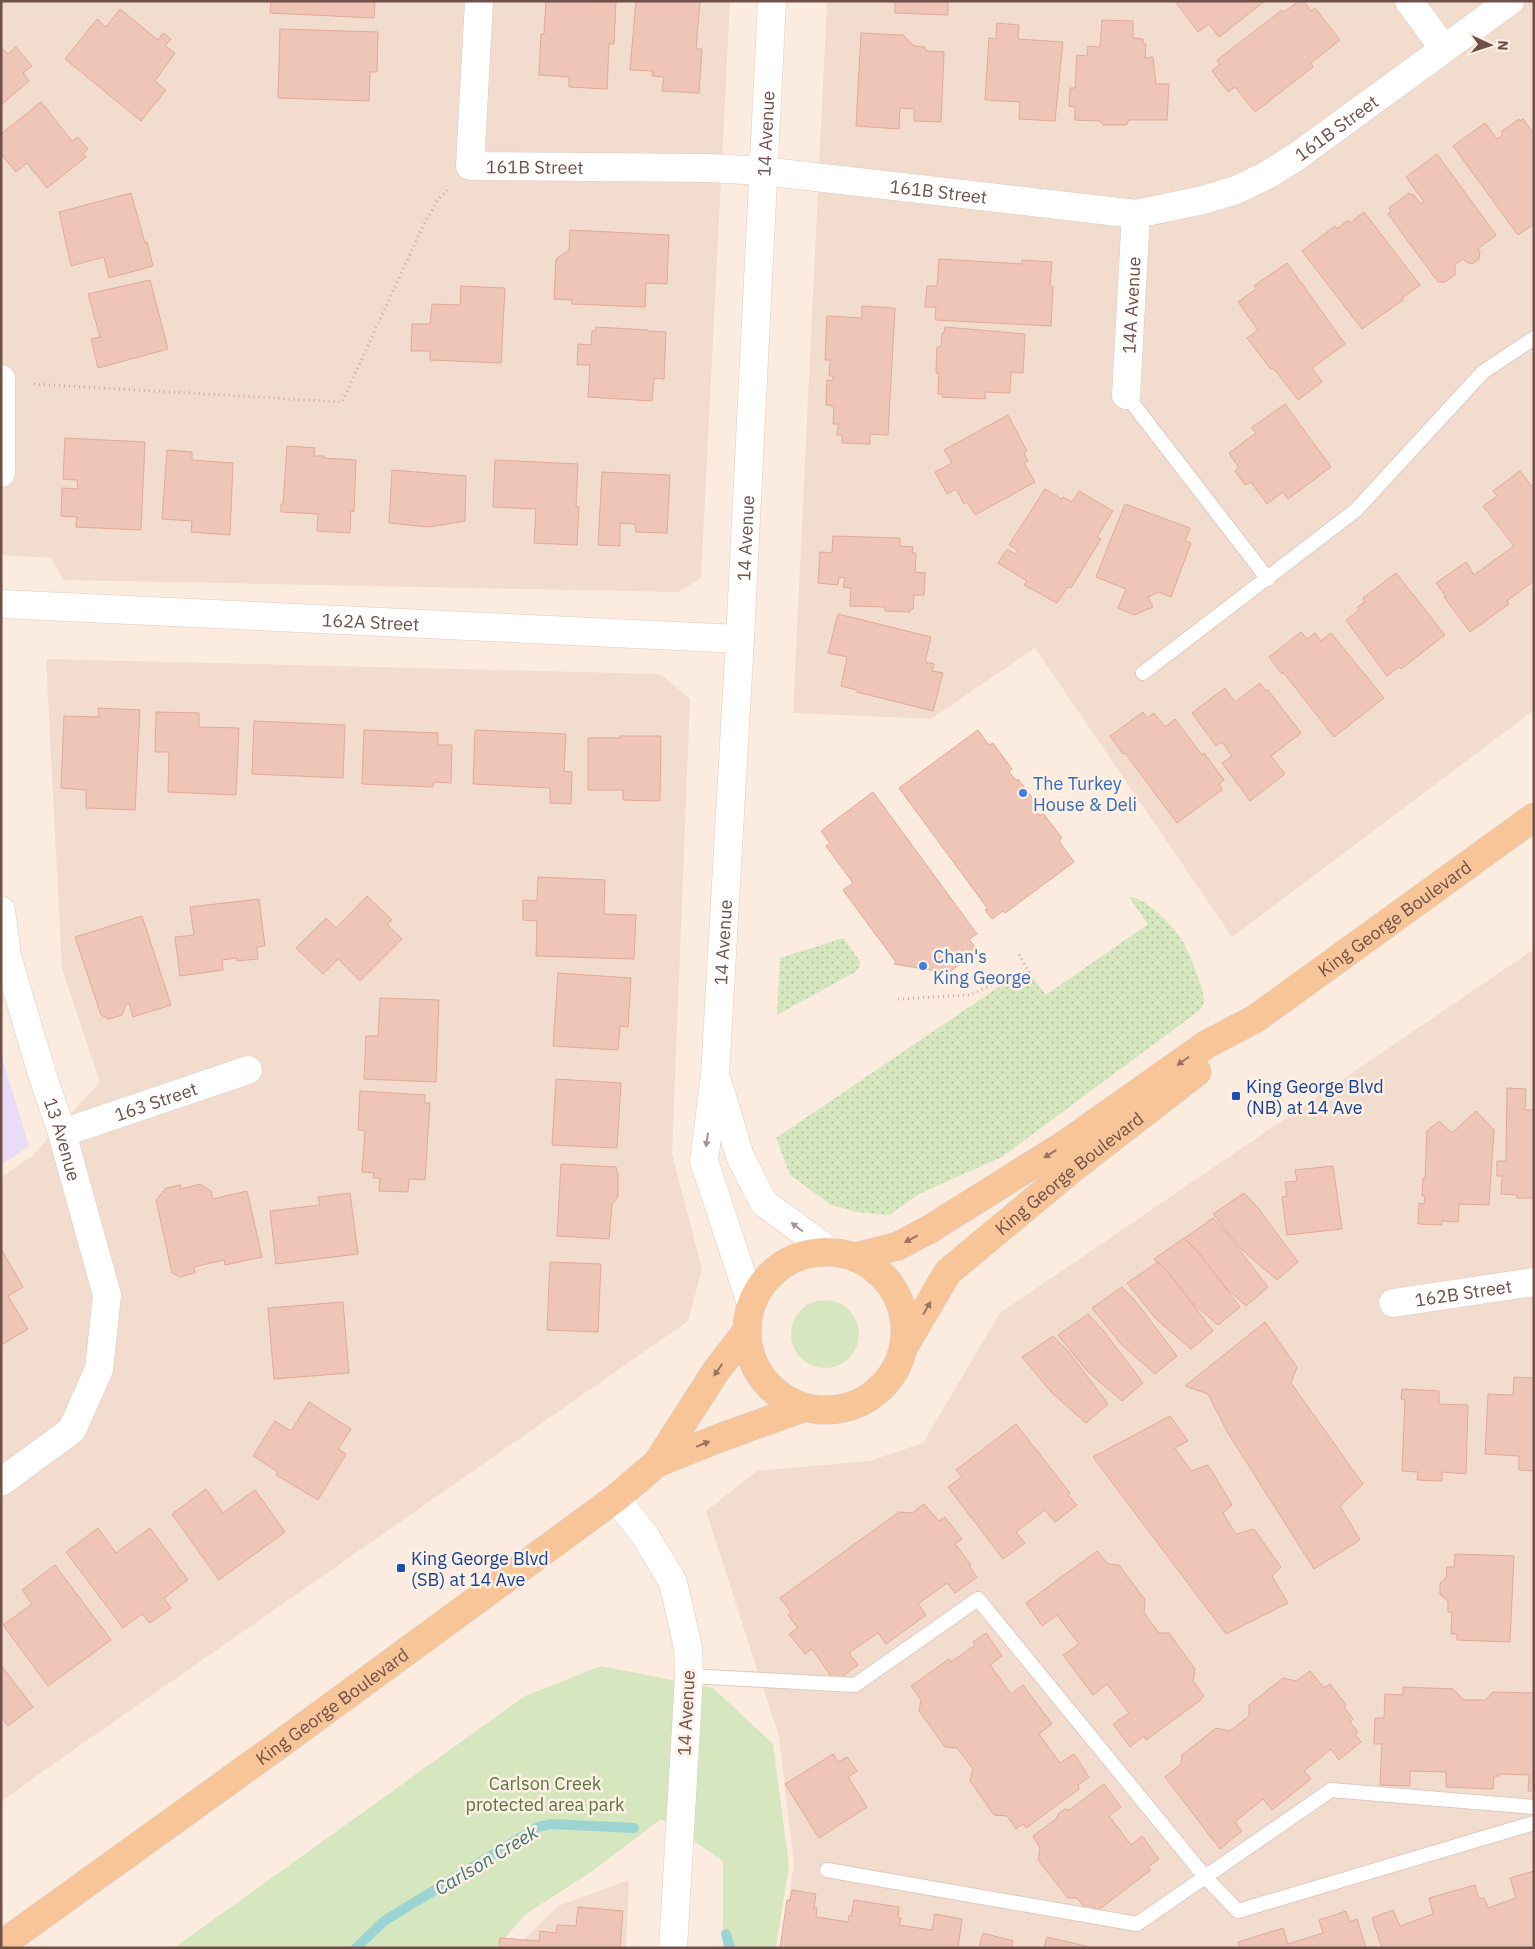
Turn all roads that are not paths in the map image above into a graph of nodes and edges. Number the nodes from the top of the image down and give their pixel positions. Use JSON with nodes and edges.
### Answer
{"nodes":[{"id":1,"x":479,"y":1,"type":"edge"},
{"id":2,"x":772,"y":1,"type":"edge"},
{"id":3,"x":1409,"y":1,"type":"edge"},
{"id":4,"x":1510,"y":1,"type":"edge"},
{"id":5,"x":1444,"y":49,"type":"junction"},
{"id":6,"x":763,"y":171,"type":"junction"},
{"id":7,"x":1136,"y":214,"type":"junction"},
{"id":8,"x":1534,"y":338,"type":"edge"},
{"id":9,"x":1,"y":379,"type":"edge"},
{"id":10,"x":1126,"y":395,"type":"joint"},
{"id":11,"x":1,"y":473,"type":"edge"},
{"id":12,"x":1268,"y":579,"type":"junction"},
{"id":13,"x":1,"y":604,"type":"edge"},
{"id":14,"x":740,"y":639,"type":"junction"},
{"id":15,"x":1143,"y":672,"type":"dead end"},
{"id":16,"x":1534,"y":817,"type":"edge"},
{"id":17,"x":1,"y":910,"type":"edge"},
{"id":18,"x":1255,"y":1018,"type":"junction"},
{"id":19,"x":248,"y":1070,"type":"dead end"},
{"id":20,"x":716,"y":1075,"type":"junction"},
{"id":21,"x":62,"y":1133,"type":"junction"},
{"id":22,"x":842,"y":1254,"type":"junction"},
{"id":23,"x":1534,"y":1282,"type":"edge"},
{"id":24,"x":751,"y":1303,"type":"junction"},
{"id":25,"x":1393,"y":1303,"type":"dead end"},
{"id":26,"x":747,"y":1331,"type":"junction"},
{"id":27,"x":905,"y":1345,"type":"junction"},
{"id":28,"x":803,"y":1408,"type":"junction"},
{"id":29,"x":658,"y":1462,"type":"junction"},
{"id":30,"x":1,"y":1482,"type":"edge"},
{"id":31,"x":616,"y":1498,"type":"junction"},
{"id":32,"x":689,"y":1676,"type":"junction"},
{"id":33,"x":1534,"y":1807,"type":"edge"},
{"id":34,"x":1534,"y":1824,"type":"edge"},
{"id":35,"x":827,"y":1870,"type":"dead end"},
{"id":36,"x":1206,"y":1878,"type":"junction"},
{"id":37,"x":1,"y":1945,"type":"edge"},
{"id":38,"x":673,"y":1948,"type":"edge"}],
"edges":[{"from":1,"to":6,"type":"street","name":"161B Street"},
{"from":2,"to":6,"type":"street","name":"14 Avenue"},
{"from":3,"to":5,"type":"street"},
{"from":4,"to":5,"type":"street","name":"161B Street"},
{"from":5,"to":7,"type":"street","name":"161B Street"},
{"from":6,"to":7,"type":"street","name":"161B Street"},
{"from":6,"to":14,"type":"street","name":"14 Avenue"},
{"from":7,"to":10,"type":"street","name":"14A Avenue"},
{"from":8,"to":12,"type":"lane"},
{"from":9,"to":11,"type":"street"},
{"from":10,"to":12,"type":"lane"},
{"from":12,"to":15,"type":"lane"},
{"from":13,"to":14,"type":"street","name":"162A Street"},
{"from":14,"to":20,"type":"street","name":"14 Avenue"},
{"from":16,"to":18,"type":"main road","name":"King George Boulevard"},
{"from":17,"to":21,"type":"street","name":"13 Avenue"},
{"from":18,"to":22,"type":"main road","name":"King George Boulevard","one_way":true},
{"from":27,"to":18,"type":"main road","name":"King George Boulevard","one_way":true},
{"from":19,"to":21,"type":"street","name":"163 Street"},
{"from":22,"to":20,"type":"street","name":"14 Avenue","one_way":true},
{"from":20,"to":24,"type":"street","name":"14 Avenue","one_way":true},
{"from":21,"to":30,"type":"street","name":"13 Avenue"},
{"from":22,"to":24,"type":"main road"},
{"from":22,"to":27,"type":"main road"},
{"from":23,"to":25,"type":"street","name":"162B Street"},
{"from":24,"to":26,"type":"main road"},
{"from":26,"to":28,"type":"main road"},
{"from":26,"to":29,"type":"main road","name":"King George Boulevard","one_way":true},
{"from":27,"to":28,"type":"main road"},
{"from":29,"to":28,"type":"main road","name":"King George Boulevard","one_way":true},
{"from":29,"to":31,"type":"main road","name":"King George Boulevard"},
{"from":31,"to":32,"type":"street","name":"14 Avenue"},
{"from":31,"to":37,"type":"main road","name":"King George Boulevard"},
{"from":32,"to":36,"type":"lane"},
{"from":32,"to":38,"type":"street","name":"14 Avenue"},
{"from":33,"to":36,"type":"lane"},
{"from":34,"to":36,"type":"lane"},
{"from":35,"to":36,"type":"lane"}]}
